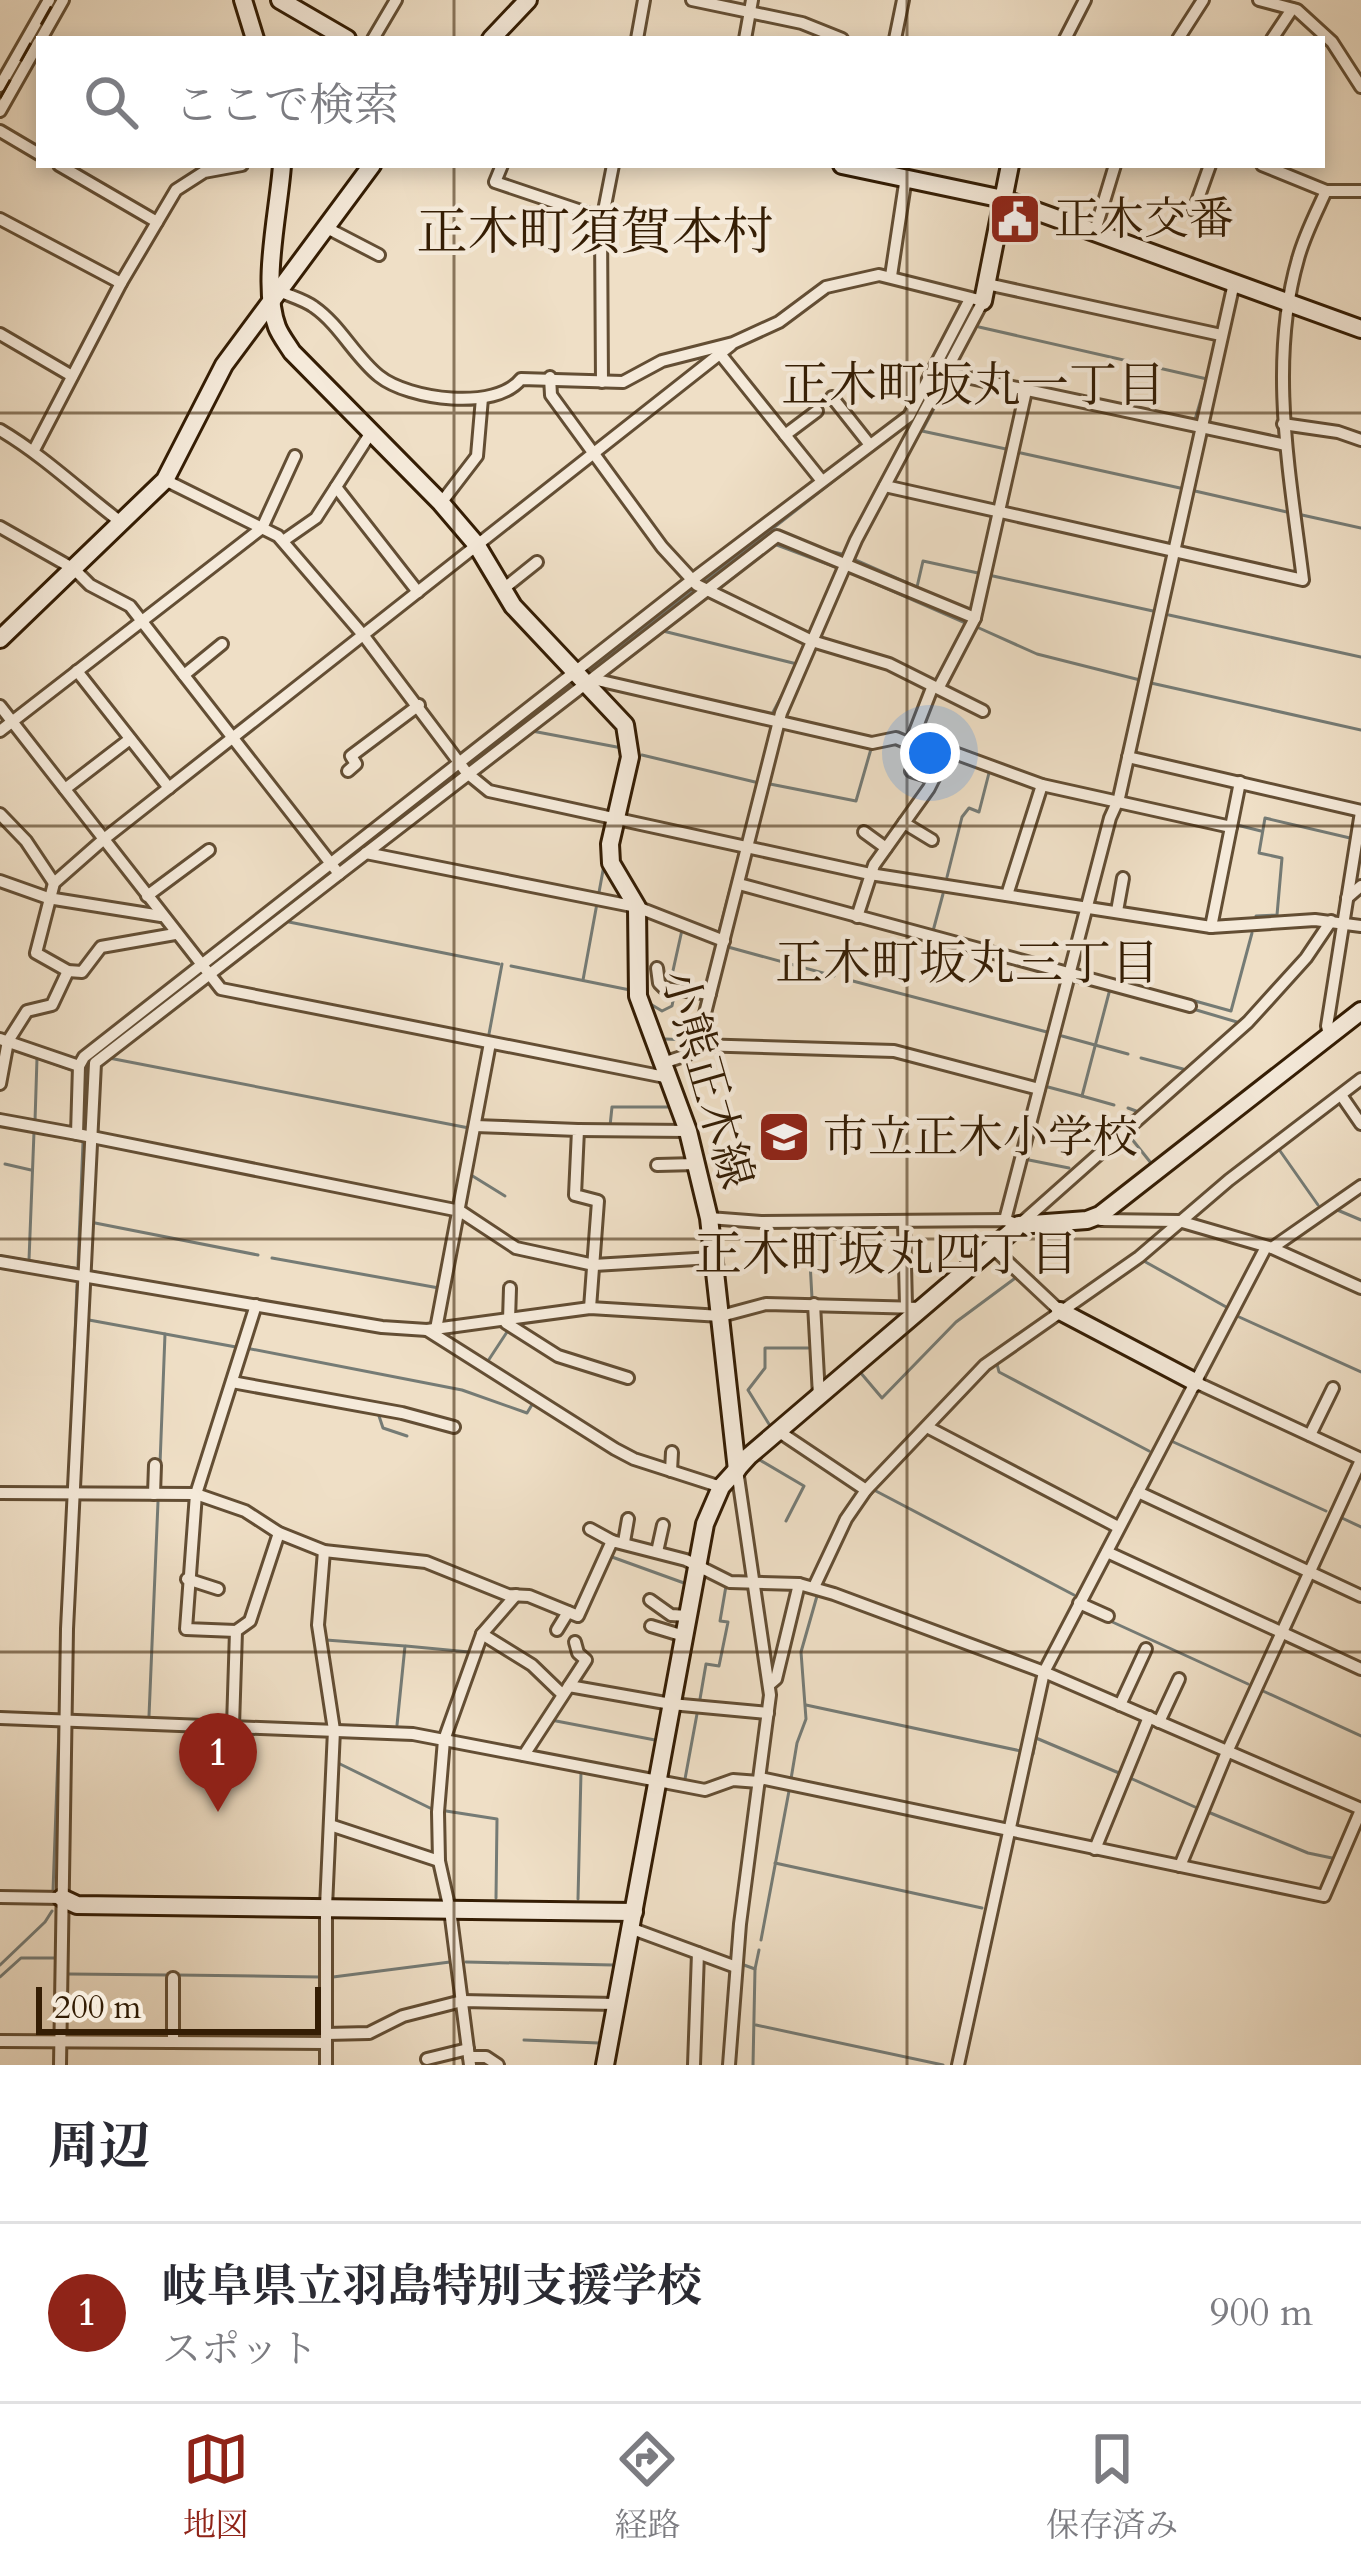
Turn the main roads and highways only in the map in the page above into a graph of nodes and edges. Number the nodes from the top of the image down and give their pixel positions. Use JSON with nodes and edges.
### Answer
{"nodes":[{"id":1,"x":243,"y":0,"type":"edge"},
{"id":2,"x":280,"y":0,"type":"edge"},
{"id":3,"x":523,"y":2,"type":"edge"},
{"id":4,"x":254,"y":36,"type":"edge"},
{"id":5,"x":342,"y":36,"type":"edge"},
{"id":6,"x":494,"y":36,"type":"edge"},
{"id":7,"x":282,"y":168,"type":"edge"},
{"id":8,"x":370,"y":168,"type":"edge"},
{"id":9,"x":870,"y":168,"type":"edge"},
{"id":10,"x":1009,"y":168,"type":"edge"},
{"id":11,"x":1003,"y":199,"type":"junction"},
{"id":12,"x":276,"y":295,"type":"junction"},
{"id":13,"x":980,"y":295,"type":"road end"},
{"id":14,"x":1361,"y":326,"type":"edge"},
{"id":15,"x":4,"y":630,"type":"edge"},
{"id":16,"x":1361,"y":1011,"type":"edge"},
{"id":17,"x":1060,"y":1311,"type":"road end"},
{"id":18,"x":1196,"y":1382,"type":"road end"},
{"id":19,"x":737,"y":1470,"type":"junction"},
{"id":20,"x":62,"y":1898,"type":"road end"},
{"id":21,"x":632,"y":1920,"type":"junction"},
{"id":22,"x":604,"y":2065,"type":"edge"}],
"edges":[{"from":1,"to":4,"type":"main road"},
{"from":2,"to":5,"type":"main road"},
{"from":3,"to":6,"type":"main road"},
{"from":7,"to":12,"type":"main road","name":"小熊正木線"},
{"from":8,"to":12,"type":"main road"},
{"from":9,"to":11,"type":"main road"},
{"from":10,"to":11,"type":"main road"},
{"from":11,"to":13,"type":"main road"},
{"from":11,"to":14,"type":"main road"},
{"from":12,"to":15,"type":"main road"},
{"from":12,"to":19,"type":"main road","name":"小熊正木線"},
{"from":16,"to":19,"type":"main road"},
{"from":17,"to":18,"type":"main road"},
{"from":19,"to":21,"type":"main road"},
{"from":20,"to":21,"type":"main road"},
{"from":21,"to":22,"type":"main road"}]}
